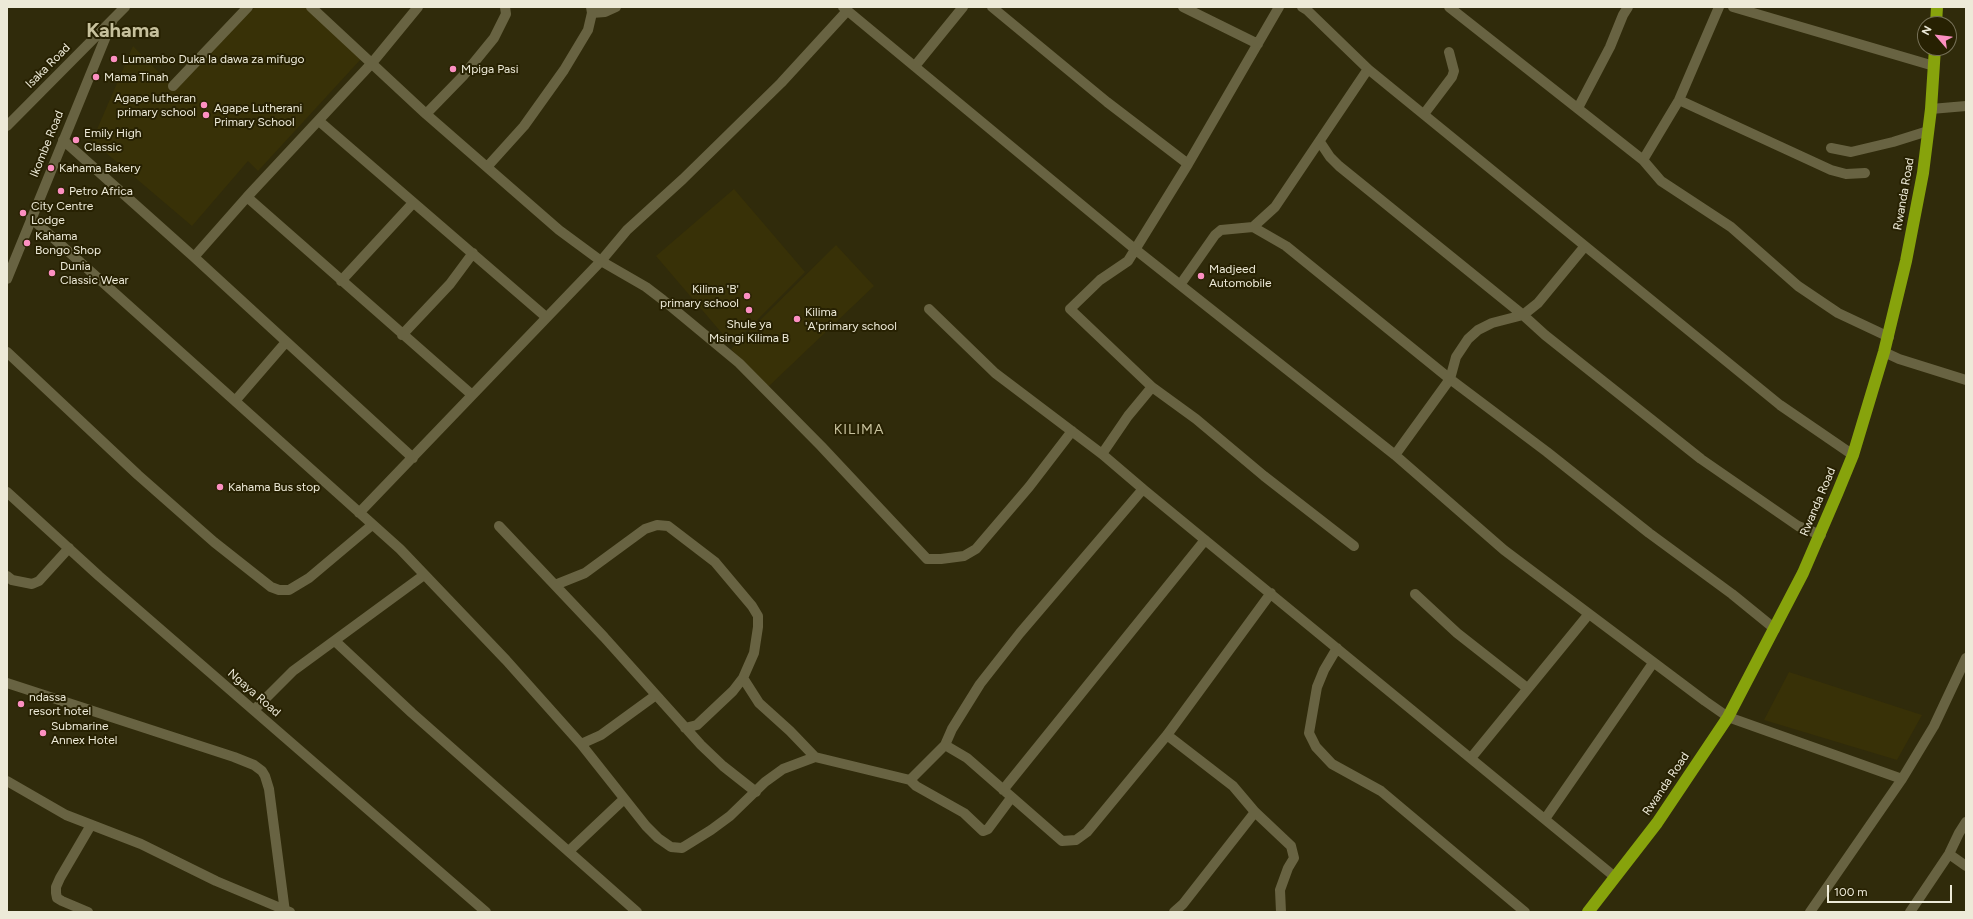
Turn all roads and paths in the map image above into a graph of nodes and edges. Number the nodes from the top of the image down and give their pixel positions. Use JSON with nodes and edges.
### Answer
{"nodes":[{"id":1,"x":248,"y":7,"type":"edge"},
{"id":2,"x":311,"y":7,"type":"edge"},
{"id":3,"x":418,"y":7,"type":"edge"},
{"id":4,"x":505,"y":7,"type":"edge"},
{"id":5,"x":616,"y":7,"type":"edge"},
{"id":6,"x":963,"y":7,"type":"edge"},
{"id":7,"x":992,"y":7,"type":"edge"},
{"id":8,"x":1183,"y":7,"type":"edge"},
{"id":9,"x":1279,"y":7,"type":"edge"},
{"id":10,"x":1302,"y":7,"type":"edge"},
{"id":11,"x":1449,"y":7,"type":"edge"},
{"id":12,"x":1628,"y":7,"type":"edge"},
{"id":13,"x":1719,"y":7,"type":"edge"},
{"id":14,"x":1733,"y":7,"type":"edge"},
{"id":15,"x":845,"y":9,"type":"edge"},
{"id":16,"x":591,"y":10,"type":"edge"},
{"id":17,"x":117,"y":12,"type":"edge"},
{"id":18,"x":1258,"y":44,"type":"junction"},
{"id":19,"x":1449,"y":52,"type":"dead end"},
{"id":20,"x":1935,"y":56,"type":"edge"},
{"id":21,"x":372,"y":64,"type":"junction"},
{"id":22,"x":915,"y":66,"type":"junction"},
{"id":23,"x":1934,"y":66,"type":"junction"},
{"id":24,"x":1368,"y":69,"type":"junction"},
{"id":25,"x":173,"y":86,"type":"dead end"},
{"id":26,"x":1679,"y":100,"type":"junction"},
{"id":27,"x":1966,"y":106,"type":"edge"},
{"id":28,"x":1578,"y":108,"type":"junction"},
{"id":29,"x":1931,"y":109,"type":"junction"},
{"id":30,"x":426,"y":114,"type":"junction"},
{"id":31,"x":1424,"y":114,"type":"junction"},
{"id":32,"x":319,"y":121,"type":"junction"},
{"id":33,"x":7,"y":126,"type":"edge"},
{"id":34,"x":1928,"y":131,"type":"junction"},
{"id":35,"x":63,"y":140,"type":"junction"},
{"id":36,"x":1320,"y":142,"type":"junction"},
{"id":37,"x":1832,"y":148,"type":"dead end"},
{"id":38,"x":1643,"y":160,"type":"junction"},
{"id":39,"x":1188,"y":164,"type":"junction"},
{"id":40,"x":487,"y":167,"type":"junction"},
{"id":41,"x":1865,"y":173,"type":"dead end"},
{"id":42,"x":247,"y":197,"type":"junction"},
{"id":43,"x":413,"y":203,"type":"junction"},
{"id":44,"x":32,"y":218,"type":"junction"},
{"id":45,"x":1252,"y":226,"type":"junction"},
{"id":46,"x":1585,"y":246,"type":"junction"},
{"id":47,"x":1136,"y":250,"type":"junction"},
{"id":48,"x":473,"y":253,"type":"junction"},
{"id":49,"x":194,"y":257,"type":"junction"},
{"id":50,"x":601,"y":261,"type":"junction"},
{"id":51,"x":7,"y":279,"type":"edge"},
{"id":52,"x":341,"y":281,"type":"junction"},
{"id":53,"x":1180,"y":285,"type":"junction"},
{"id":54,"x":929,"y":309,"type":"dead end"},
{"id":55,"x":1523,"y":315,"type":"junction"},
{"id":56,"x":546,"y":317,"type":"junction"},
{"id":57,"x":402,"y":334,"type":"junction"},
{"id":58,"x":1889,"y":336,"type":"junction"},
{"id":59,"x":286,"y":342,"type":"junction"},
{"id":60,"x":7,"y":352,"type":"edge"},
{"id":61,"x":1884,"y":352,"type":"junction"},
{"id":62,"x":1954,"y":377,"type":"junction"},
{"id":63,"x":1450,"y":379,"type":"junction"},
{"id":64,"x":1966,"y":380,"type":"edge"},
{"id":65,"x":1966,"y":386,"type":"edge"},
{"id":66,"x":1152,"y":387,"type":"junction"},
{"id":67,"x":471,"y":394,"type":"junction"},
{"id":68,"x":235,"y":401,"type":"junction"},
{"id":69,"x":1072,"y":431,"type":"junction"},
{"id":70,"x":1102,"y":454,"type":"junction"},
{"id":71,"x":1395,"y":455,"type":"junction"},
{"id":72,"x":1853,"y":455,"type":"junction"},
{"id":73,"x":413,"y":458,"type":"junction"},
{"id":74,"x":1142,"y":489,"type":"junction"},
{"id":75,"x":7,"y":492,"type":"edge"},
{"id":76,"x":359,"y":513,"type":"junction"},
{"id":77,"x":372,"y":525,"type":"junction"},
{"id":78,"x":499,"y":526,"type":"dead end"},
{"id":79,"x":1821,"y":535,"type":"junction"},
{"id":80,"x":1205,"y":540,"type":"junction"},
{"id":81,"x":1354,"y":546,"type":"dead end"},
{"id":82,"x":69,"y":548,"type":"junction"},
{"id":83,"x":424,"y":575,"type":"junction"},
{"id":84,"x":7,"y":576,"type":"edge"},
{"id":85,"x":554,"y":585,"type":"junction"},
{"id":86,"x":1271,"y":593,"type":"junction"},
{"id":87,"x":1415,"y":594,"type":"dead end"},
{"id":88,"x":1588,"y":614,"type":"junction"},
{"id":89,"x":1775,"y":629,"type":"junction"},
{"id":90,"x":335,"y":641,"type":"junction"},
{"id":91,"x":1337,"y":648,"type":"junction"},
{"id":92,"x":1653,"y":663,"type":"junction"},
{"id":93,"x":1965,"y":665,"type":"edge"},
{"id":94,"x":743,"y":678,"type":"junction"},
{"id":95,"x":7,"y":682,"type":"edge"},
{"id":96,"x":1528,"y":688,"type":"junction"},
{"id":97,"x":656,"y":695,"type":"junction"},
{"id":98,"x":254,"y":710,"type":"junction"},
{"id":99,"x":1728,"y":717,"type":"junction"},
{"id":100,"x":685,"y":728,"type":"junction"},
{"id":101,"x":1167,"y":735,"type":"junction"},
{"id":102,"x":582,"y":744,"type":"junction"},
{"id":103,"x":945,"y":745,"type":"junction"},
{"id":104,"x":815,"y":757,"type":"junction"},
{"id":105,"x":1471,"y":758,"type":"junction"},
{"id":106,"x":1902,"y":779,"type":"junction"},
{"id":107,"x":910,"y":780,"type":"junction"},
{"id":108,"x":7,"y":781,"type":"edge"},
{"id":109,"x":1003,"y":790,"type":"junction"},
{"id":110,"x":756,"y":792,"type":"junction"},
{"id":111,"x":1011,"y":798,"type":"junction"},
{"id":112,"x":624,"y":800,"type":"junction"},
{"id":113,"x":1255,"y":812,"type":"junction"},
{"id":114,"x":1545,"y":819,"type":"junction"},
{"id":115,"x":1966,"y":822,"type":"edge"},
{"id":116,"x":91,"y":825,"type":"junction"},
{"id":117,"x":569,"y":851,"type":"junction"},
{"id":118,"x":1949,"y":854,"type":"junction"},
{"id":119,"x":1966,"y":866,"type":"edge"},
{"id":120,"x":1615,"y":877,"type":"junction"},
{"id":121,"x":287,"y":911,"type":"edge"},
{"id":122,"x":88,"y":912,"type":"edge"},
{"id":123,"x":486,"y":912,"type":"edge"},
{"id":124,"x":636,"y":912,"type":"edge"},
{"id":125,"x":1174,"y":912,"type":"edge"},
{"id":126,"x":1281,"y":912,"type":"edge"},
{"id":127,"x":1525,"y":912,"type":"edge"},
{"id":128,"x":1588,"y":912,"type":"edge"},
{"id":129,"x":1810,"y":912,"type":"edge"},
{"id":130,"x":1910,"y":912,"type":"edge"}],
"edges":[{"from":1,"to":25,"type":"street"},
{"from":2,"to":21,"type":"street"},
{"from":3,"to":21,"type":"street"},
{"from":4,"to":30,"type":"street"},
{"from":5,"to":16,"type":"street"},
{"from":6,"to":22,"type":"street"},
{"from":7,"to":39,"type":"street"},
{"from":8,"to":18,"type":"street"},
{"from":9,"to":18,"type":"street"},
{"from":10,"to":24,"type":"street"},
{"from":11,"to":28,"type":"street"},
{"from":12,"to":28,"type":"street"},
{"from":13,"to":26,"type":"street"},
{"from":14,"to":23,"type":"street"},
{"from":15,"to":22,"type":"street"},
{"from":15,"to":50,"type":"street"},
{"from":16,"to":40,"type":"street"},
{"from":17,"to":33,"type":"street","name":"Isaka Road"},
{"from":17,"to":35,"type":"street","name":"Ikombe Road"},
{"from":18,"to":39,"type":"street"},
{"from":19,"to":31,"type":"street"},
{"from":20,"to":23,"type":"highway","name":"Rwanda Road"},
{"from":21,"to":30,"type":"street"},
{"from":21,"to":32,"type":"street"},
{"from":22,"to":47,"type":"street"},
{"from":23,"to":29,"type":"highway","name":"Rwanda Road"},
{"from":24,"to":31,"type":"street"},
{"from":24,"to":36,"type":"street"},
{"from":26,"to":38,"type":"street"},
{"from":26,"to":41,"type":"street"},
{"from":27,"to":29,"type":"street"},
{"from":28,"to":38,"type":"street"},
{"from":29,"to":34,"type":"highway","name":"Rwanda Road"},
{"from":30,"to":40,"type":"street"},
{"from":31,"to":46,"type":"street"},
{"from":32,"to":42,"type":"street"},
{"from":32,"to":43,"type":"street"},
{"from":34,"to":37,"type":"street"},
{"from":34,"to":58,"type":"highway","name":"Rwanda Road"},
{"from":35,"to":44,"type":"street","name":"Ikombe Road"},
{"from":35,"to":49,"type":"street"},
{"from":36,"to":45,"type":"street"},
{"from":36,"to":55,"type":"street"},
{"from":38,"to":58,"type":"street"},
{"from":39,"to":47,"type":"street"},
{"from":40,"to":50,"type":"street"},
{"from":42,"to":49,"type":"street"},
{"from":42,"to":52,"type":"street"},
{"from":43,"to":48,"type":"street"},
{"from":43,"to":52,"type":"street"},
{"from":44,"to":51,"type":"street","name":"Ikombe Road"},
{"from":44,"to":68,"type":"street"},
{"from":45,"to":53,"type":"street"},
{"from":45,"to":63,"type":"street"},
{"from":46,"to":55,"type":"street"},
{"from":46,"to":72,"type":"street"},
{"from":47,"to":53,"type":"street"},
{"from":47,"to":66,"type":"street"},
{"from":48,"to":56,"type":"street"},
{"from":48,"to":57,"type":"street"},
{"from":49,"to":59,"type":"street"},
{"from":50,"to":56,"type":"street"},
{"from":50,"to":69,"type":"street"},
{"from":52,"to":57,"type":"street"},
{"from":53,"to":71,"type":"street"},
{"from":54,"to":69,"type":"street"},
{"from":55,"to":63,"type":"street"},
{"from":55,"to":79,"type":"street"},
{"from":56,"to":67,"type":"street"},
{"from":57,"to":67,"type":"street"},
{"from":58,"to":61,"type":"highway","name":"Rwanda Road"},
{"from":59,"to":68,"type":"street"},
{"from":59,"to":73,"type":"street"},
{"from":60,"to":77,"type":"street"},
{"from":61,"to":62,"type":"street"},
{"from":61,"to":72,"type":"highway","name":"Rwanda Road"},
{"from":62,"to":64,"type":"street"},
{"from":62,"to":65,"type":"street"},
{"from":63,"to":71,"type":"street"},
{"from":63,"to":89,"type":"street"},
{"from":66,"to":70,"type":"street"},
{"from":66,"to":81,"type":"street"},
{"from":67,"to":73,"type":"street"},
{"from":68,"to":76,"type":"street"},
{"from":69,"to":70,"type":"street"},
{"from":70,"to":74,"type":"street"},
{"from":71,"to":88,"type":"street"},
{"from":72,"to":79,"type":"highway","name":"Rwanda Road"},
{"from":73,"to":76,"type":"street"},
{"from":74,"to":80,"type":"street"},
{"from":74,"to":103,"type":"street"},
{"from":75,"to":82,"type":"street","name":"Ngaya Road"},
{"from":76,"to":77,"type":"street"},
{"from":77,"to":83,"type":"street"},
{"from":78,"to":85,"type":"street"},
{"from":79,"to":89,"type":"highway","name":"Rwanda Road"},
{"from":80,"to":86,"type":"street"},
{"from":80,"to":109,"type":"street"},
{"from":82,"to":84,"type":"street"},
{"from":82,"to":98,"type":"street","name":"Ngaya Road"},
{"from":83,"to":90,"type":"street"},
{"from":83,"to":102,"type":"street"},
{"from":85,"to":94,"type":"street"},
{"from":85,"to":97,"type":"street"},
{"from":86,"to":91,"type":"street"},
{"from":86,"to":101,"type":"street"},
{"from":87,"to":96,"type":"street"},
{"from":88,"to":92,"type":"street"},
{"from":88,"to":96,"type":"street"},
{"from":89,"to":99,"type":"highway","name":"Rwanda Road"},
{"from":90,"to":98,"type":"street"},
{"from":90,"to":117,"type":"street"},
{"from":91,"to":105,"type":"street"},
{"from":91,"to":127,"type":"street"},
{"from":92,"to":99,"type":"street"},
{"from":92,"to":114,"type":"street"},
{"from":93,"to":106,"type":"street"},
{"from":94,"to":100,"type":"street"},
{"from":94,"to":104,"type":"street"},
{"from":95,"to":121,"type":"street"},
{"from":96,"to":105,"type":"street"},
{"from":97,"to":100,"type":"street"},
{"from":97,"to":102,"type":"street"},
{"from":98,"to":123,"type":"street","name":"Ngaya Road"},
{"from":99,"to":106,"type":"street"},
{"from":99,"to":120,"type":"highway","name":"Rwanda Road"},
{"from":100,"to":110,"type":"street"},
{"from":101,"to":111,"type":"street"},
{"from":101,"to":113,"type":"street"},
{"from":102,"to":112,"type":"street"},
{"from":103,"to":107,"type":"street"},
{"from":103,"to":109,"type":"street"},
{"from":104,"to":107,"type":"street"},
{"from":104,"to":110,"type":"street"},
{"from":105,"to":114,"type":"street"},
{"from":106,"to":129,"type":"street"},
{"from":107,"to":111,"type":"street"},
{"from":108,"to":116,"type":"street"},
{"from":109,"to":111,"type":"street"},
{"from":110,"to":112,"type":"street"},
{"from":112,"to":117,"type":"street"},
{"from":113,"to":125,"type":"street"},
{"from":113,"to":126,"type":"street"},
{"from":114,"to":120,"type":"street"},
{"from":115,"to":118,"type":"street"},
{"from":116,"to":121,"type":"street"},
{"from":116,"to":122,"type":"street"},
{"from":117,"to":124,"type":"street"},
{"from":118,"to":119,"type":"street"},
{"from":118,"to":130,"type":"street"},
{"from":120,"to":128,"type":"highway","name":"Rwanda Road"}]}
